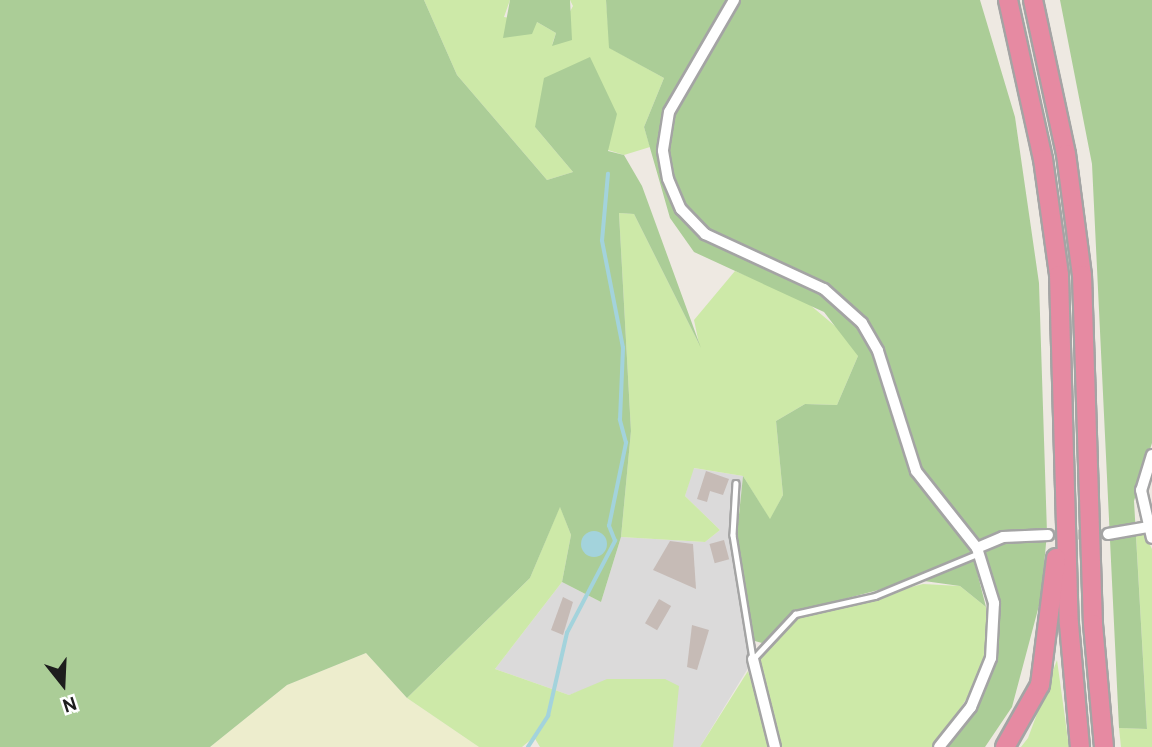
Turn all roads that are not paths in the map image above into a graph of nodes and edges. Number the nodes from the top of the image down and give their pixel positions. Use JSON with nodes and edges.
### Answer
{"nodes":[{"id":1,"x":734,"y":0,"type":"edge"},
{"id":2,"x":1008,"y":0,"type":"edge"},
{"id":3,"x":1033,"y":0,"type":"edge"},
{"id":4,"x":1152,"y":455,"type":"edge"},
{"id":5,"x":736,"y":483,"type":"dead end"},
{"id":6,"x":1067,"y":504,"type":"junction"},
{"id":7,"x":1147,"y":527,"type":"junction"},
{"id":8,"x":1108,"y":534,"type":"tunnel mouth"},
{"id":9,"x":1048,"y":535,"type":"tunnel mouth"},
{"id":10,"x":1152,"y":538,"type":"edge"},
{"id":11,"x":978,"y":550,"type":"junction"},
{"id":12,"x":753,"y":659,"type":"junction"},
{"id":13,"x":775,"y":747,"type":"edge"},
{"id":14,"x":939,"y":747,"type":"edge"},
{"id":15,"x":1005,"y":747,"type":"edge"},
{"id":16,"x":1080,"y":747,"type":"edge"},
{"id":17,"x":1104,"y":747,"type":"edge"}],
"edges":[{"from":1,"to":11,"type":"street"},
{"from":2,"to":6,"type":"highway"},
{"from":3,"to":17,"type":"highway"},
{"from":4,"to":7,"type":"street"},
{"from":5,"to":12,"type":"lane"},
{"from":6,"to":15,"type":"highway"},
{"from":6,"to":16,"type":"highway"},
{"from":7,"to":8,"type":"street"},
{"from":7,"to":10,"type":"street"},
{"from":9,"to":11,"type":"street"},
{"from":11,"to":12,"type":"lane"},
{"from":11,"to":14,"type":"street"},
{"from":12,"to":13,"type":"street"}]}
